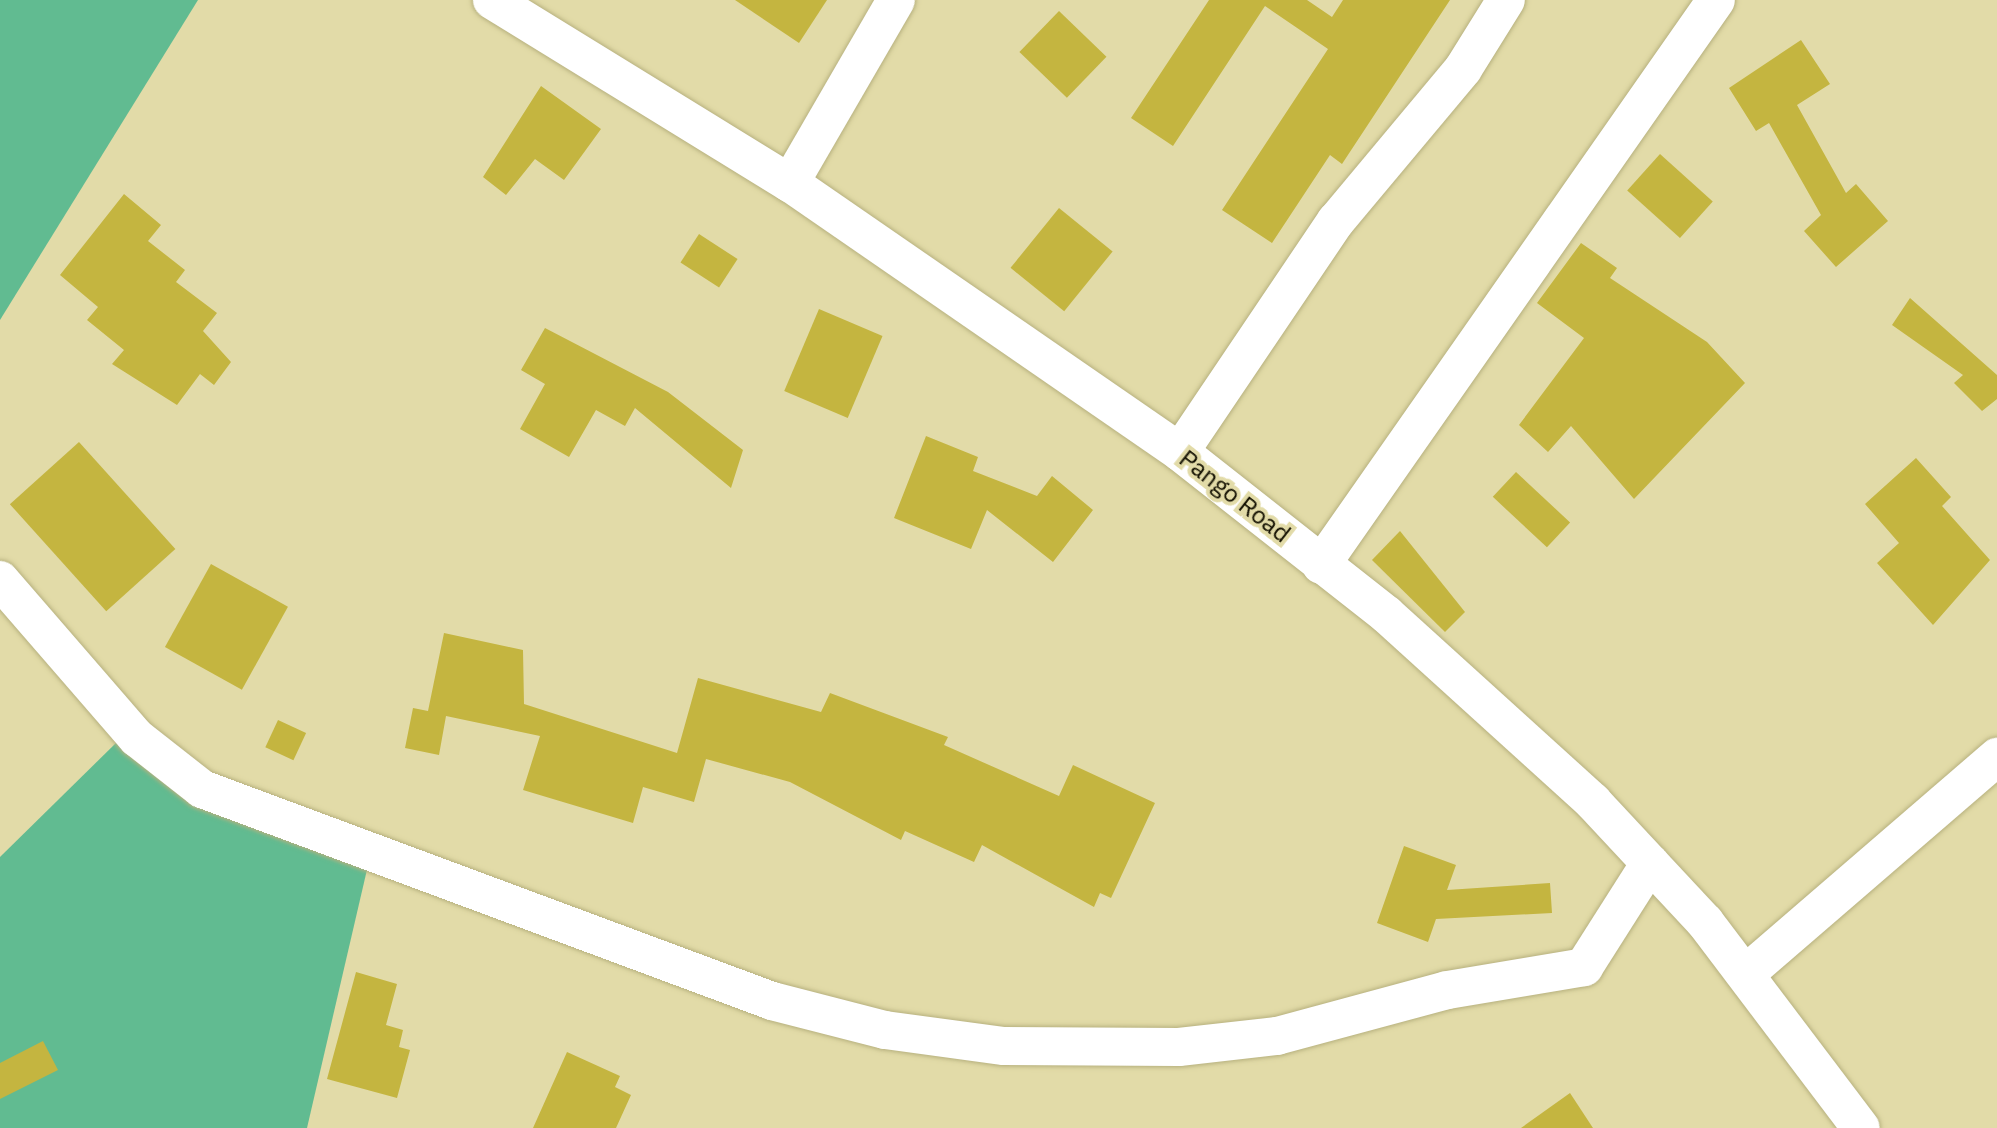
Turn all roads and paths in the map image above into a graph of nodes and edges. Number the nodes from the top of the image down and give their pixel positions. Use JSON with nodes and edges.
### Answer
{"nodes":[{"id":1,"x":492,"y":0,"type":"edge"},
{"id":2,"x":896,"y":0,"type":"edge"},
{"id":3,"x":1506,"y":0,"type":"edge"},
{"id":4,"x":1716,"y":0,"type":"edge"},
{"id":5,"x":790,"y":183,"type":"junction"},
{"id":6,"x":1180,"y":452,"type":"junction"},
{"id":7,"x":1321,"y":564,"type":"junction"},
{"id":8,"x":0,"y":580,"type":"edge"},
{"id":9,"x":1997,"y":757,"type":"edge"},
{"id":10,"x":1650,"y":863,"type":"junction"},
{"id":11,"x":1749,"y":971,"type":"junction"},
{"id":12,"x":1861,"y":1128,"type":"edge"}],
"edges":[{"from":1,"to":5,"type":"street","name":"Pango Road"},
{"from":2,"to":5,"type":"street"},
{"from":3,"to":6,"type":"street"},
{"from":4,"to":7,"type":"street"},
{"from":5,"to":6,"type":"street","name":"Pango Road"},
{"from":6,"to":7,"type":"street","name":"Pango Road"},
{"from":7,"to":10,"type":"street","name":"Pango Road"},
{"from":8,"to":10,"type":"street"},
{"from":9,"to":11,"type":"street"},
{"from":10,"to":11,"type":"street","name":"Pango Road"},
{"from":11,"to":12,"type":"street","name":"Pango Road"}]}
